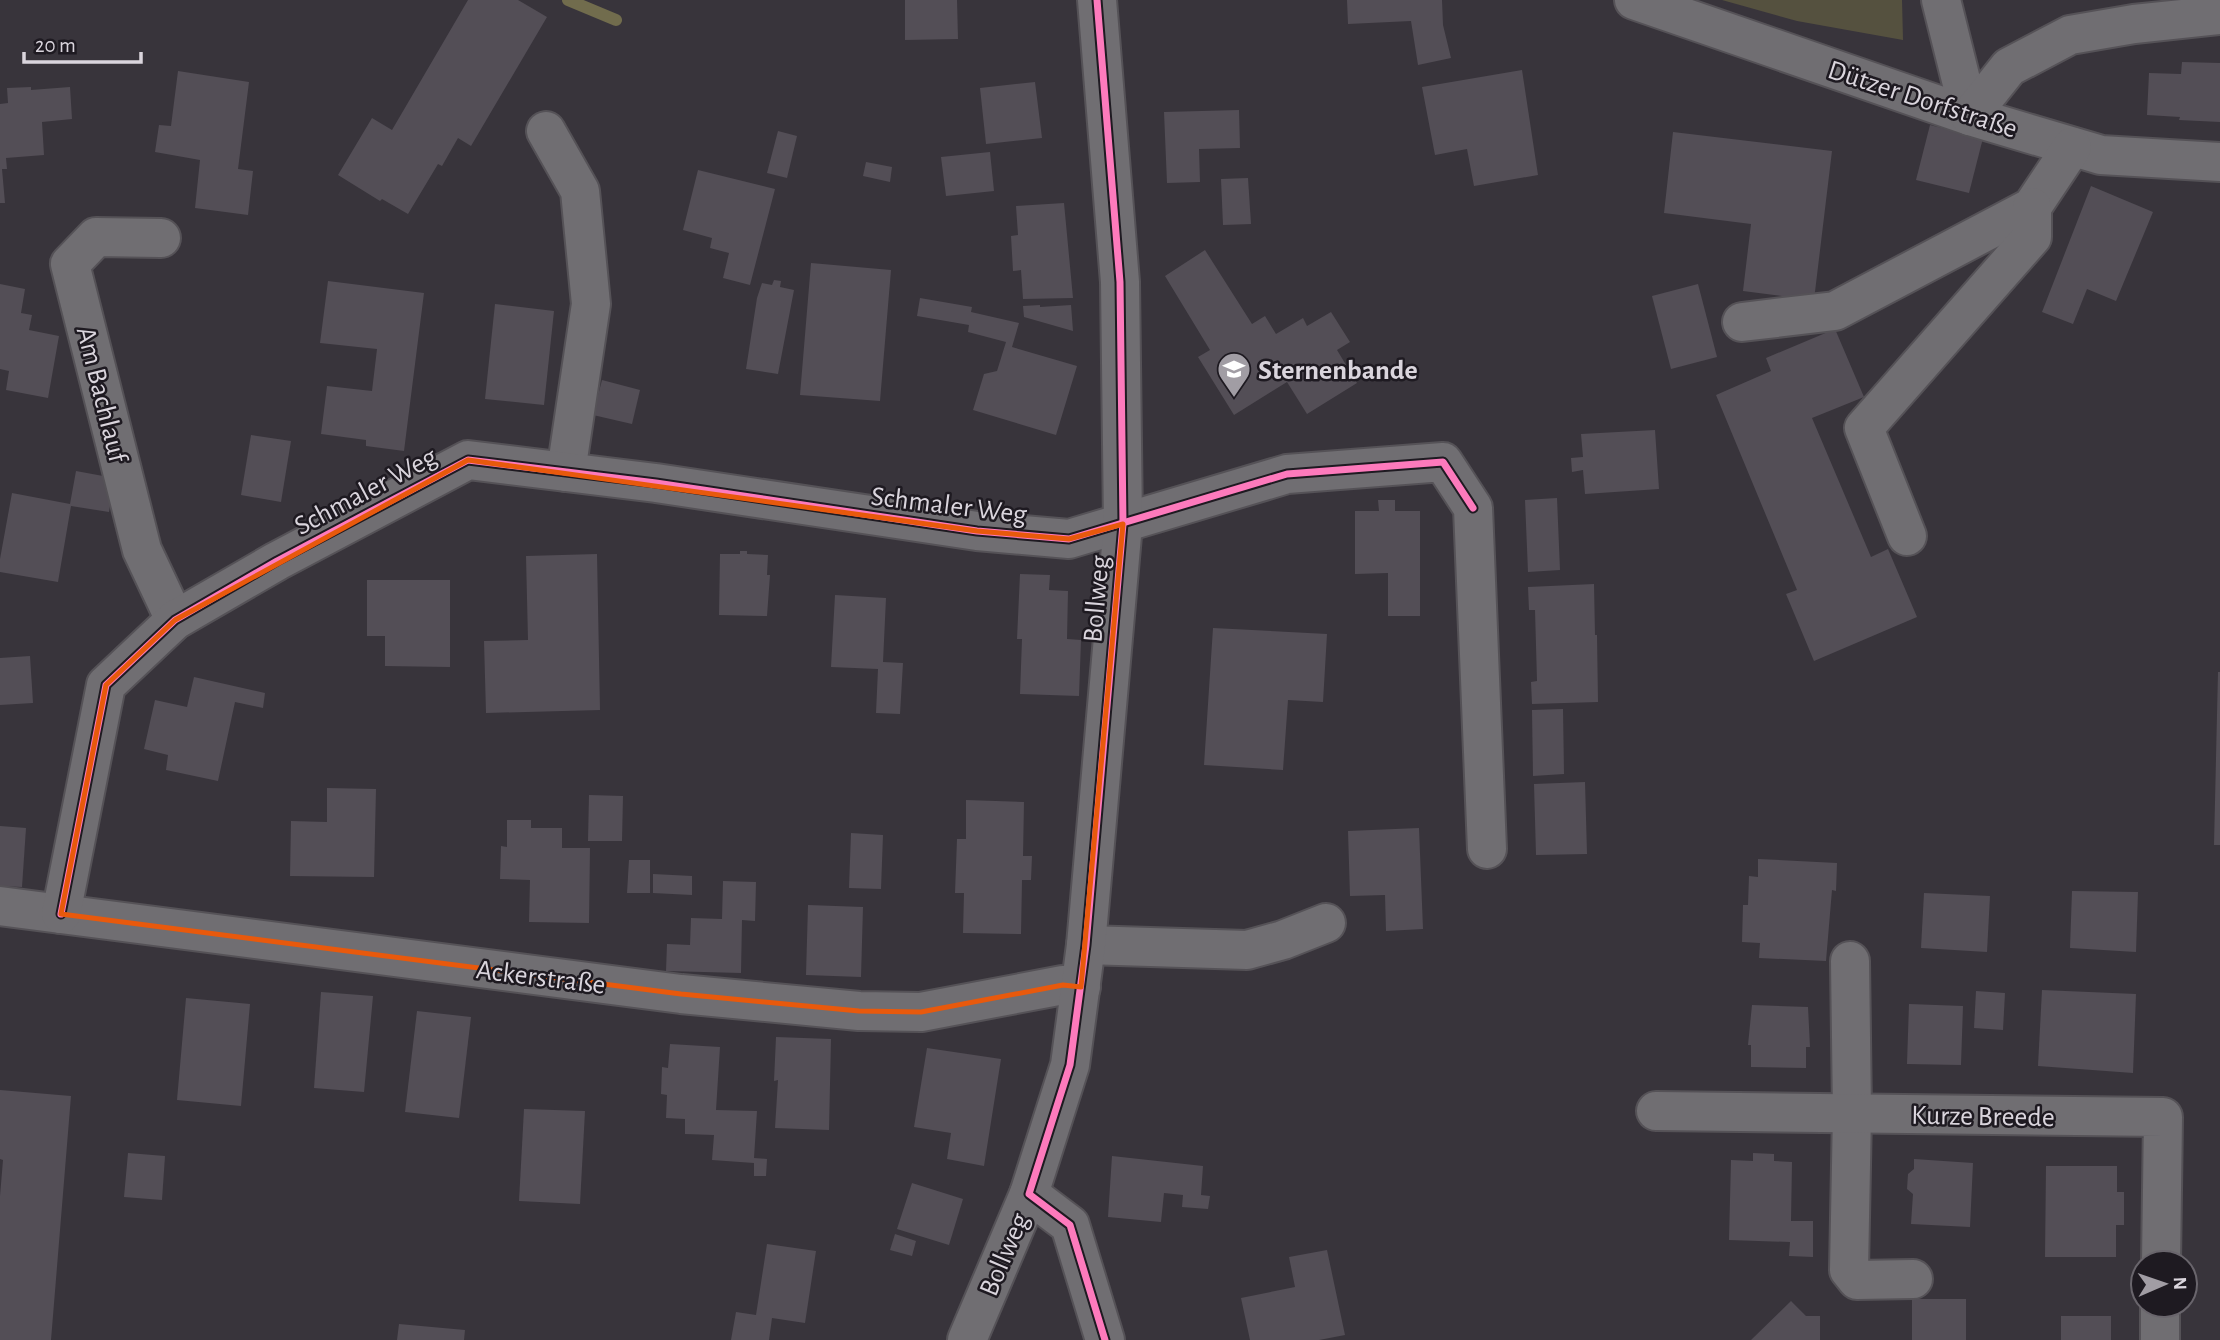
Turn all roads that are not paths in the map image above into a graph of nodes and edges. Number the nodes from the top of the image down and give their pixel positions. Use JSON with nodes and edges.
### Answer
{"nodes":[{"id":1,"x":1097,"y":0,"type":"edge"},
{"id":2,"x":1634,"y":0,"type":"edge"},
{"id":3,"x":1941,"y":0,"type":"edge"},
{"id":4,"x":2220,"y":15,"type":"edge"},
{"id":5,"x":1970,"y":116,"type":"junction"},
{"id":6,"x":546,"y":131,"type":"dead end"},
{"id":7,"x":2072,"y":147,"type":"junction"},
{"id":8,"x":2220,"y":162,"type":"edge"},
{"id":9,"x":2032,"y":207,"type":"junction"},
{"id":10,"x":161,"y":238,"type":"dead end"},
{"id":11,"x":1742,"y":322,"type":"dead end"},
{"id":12,"x":566,"y":472,"type":"junction"},
{"id":13,"x":1123,"y":524,"type":"junction"},
{"id":14,"x":1907,"y":536,"type":"dead end"},
{"id":15,"x":175,"y":620,"type":"junction"},
{"id":16,"x":1487,"y":849,"type":"dead end"},
{"id":17,"x":0,"y":906,"type":"edge"},
{"id":18,"x":61,"y":914,"type":"junction"},
{"id":19,"x":1326,"y":923,"type":"dead end"},
{"id":20,"x":1086,"y":945,"type":"junction"},
{"id":21,"x":1850,"y":961,"type":"dead end"},
{"id":22,"x":1081,"y":987,"type":"junction"},
{"id":23,"x":1656,"y":1111,"type":"dead end"},
{"id":24,"x":1852,"y":1113,"type":"junction"},
{"id":25,"x":1029,"y":1194,"type":"junction"},
{"id":26,"x":2161,"y":1249,"type":"edge"},
{"id":27,"x":1913,"y":1279,"type":"dead end"},
{"id":28,"x":2160,"y":1319,"type":"edge"},
{"id":29,"x":967,"y":1340,"type":"edge"},
{"id":30,"x":1105,"y":1340,"type":"edge"},
{"id":31,"x":2160,"y":1340,"type":"edge"}],
"edges":[{"from":1,"to":13,"type":"street","name":"Bollweg"},
{"from":2,"to":5,"type":"street","name":"Dützer Dorfstraße"},
{"from":3,"to":5,"type":"street"},
{"from":4,"to":5,"type":"street"},
{"from":5,"to":7,"type":"street","name":"Dützer Dorfstraße"},
{"from":6,"to":12,"type":"street"},
{"from":7,"to":8,"type":"street","name":"Dützer Dorfstraße"},
{"from":7,"to":9,"type":"street"},
{"from":9,"to":11,"type":"street"},
{"from":9,"to":14,"type":"street"},
{"from":10,"to":15,"type":"street","name":"Am Bachlauf"},
{"from":12,"to":13,"type":"street","name":"Schmaler Weg"},
{"from":12,"to":15,"type":"street","name":"Schmaler Weg"},
{"from":13,"to":16,"type":"street","name":"Schmaler Weg"},
{"from":13,"to":20,"type":"street","name":"Bollweg"},
{"from":15,"to":18,"type":"street","name":"Schmaler Weg"},
{"from":17,"to":18,"type":"street","name":"Ackerstraße"},
{"from":18,"to":22,"type":"street","name":"Ackerstraße"},
{"from":19,"to":20,"type":"street"},
{"from":20,"to":22,"type":"street","name":"Bollweg"},
{"from":21,"to":24,"type":"street"},
{"from":22,"to":25,"type":"street","name":"Bollweg"},
{"from":23,"to":24,"type":"street","name":"Kurze Breede"},
{"from":24,"to":26,"type":"street","name":"Kurze Breede"},
{"from":24,"to":27,"type":"street"},
{"from":25,"to":29,"type":"street","name":"Bollweg"},
{"from":25,"to":30,"type":"street"},
{"from":28,"to":31,"type":"street"}]}
